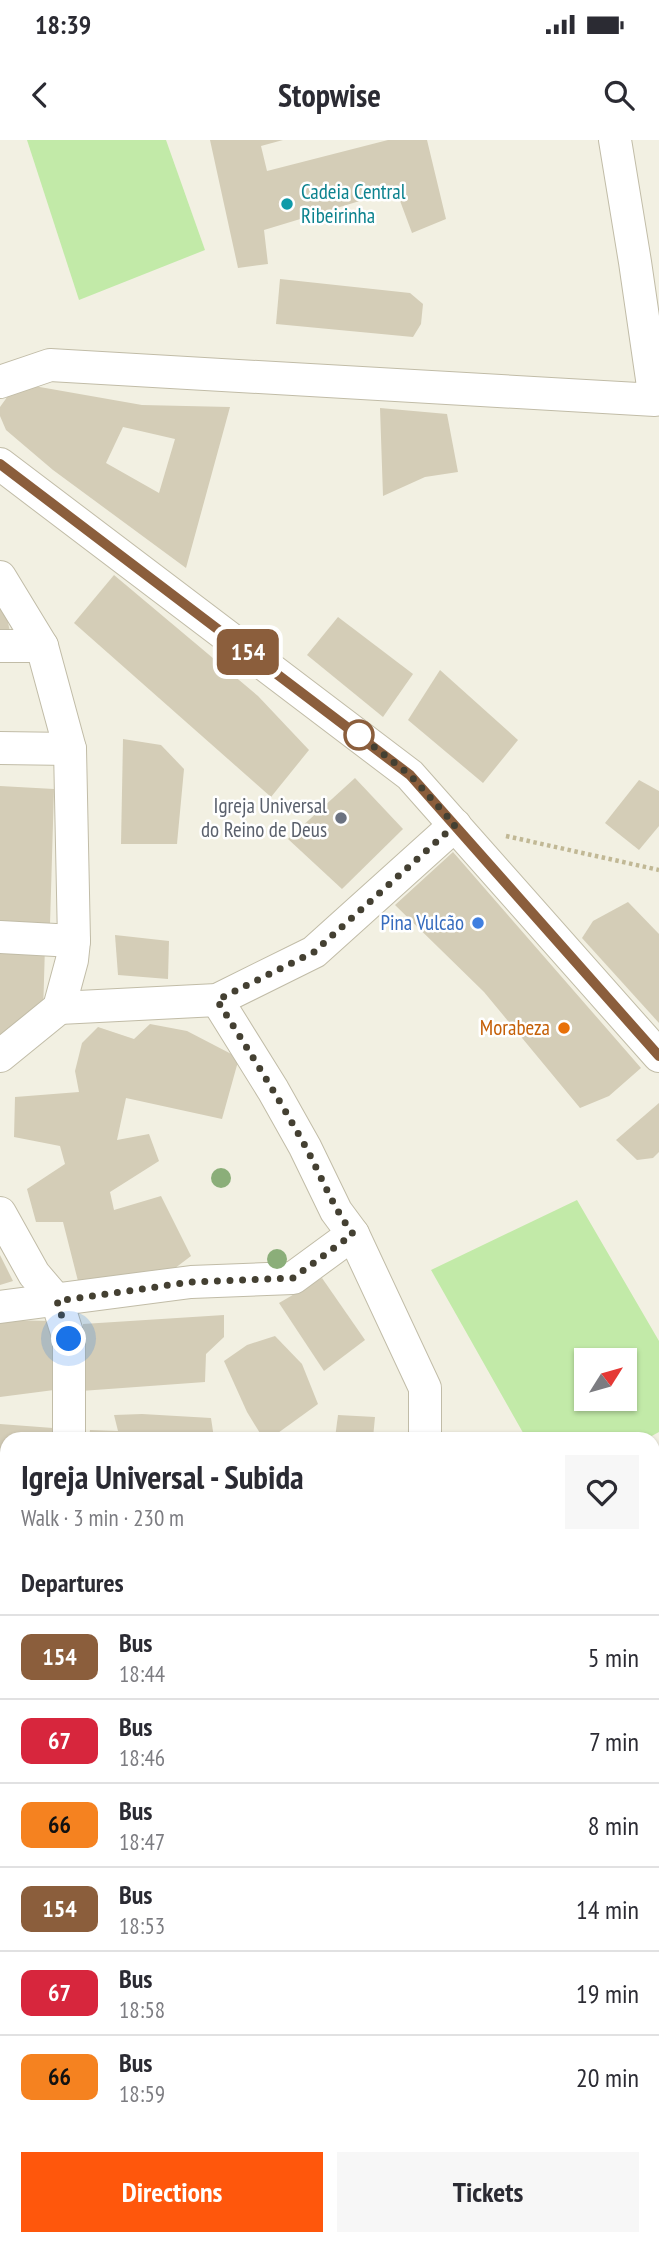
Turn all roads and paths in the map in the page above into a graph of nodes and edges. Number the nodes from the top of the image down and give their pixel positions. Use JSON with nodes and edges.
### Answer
{"nodes":[{"id":1,"x":615,"y":140,"type":"edge"},
{"id":2,"x":647,"y":256,"type":"edge"},
{"id":3,"x":0,"y":382,"type":"edge"},
{"id":4,"x":0,"y":464,"type":"edge"},
{"id":5,"x":0,"y":577,"type":"edge"},
{"id":6,"x":0,"y":646,"type":"edge"},
{"id":7,"x":42,"y":646,"type":"junction"},
{"id":8,"x":0,"y":748,"type":"edge"},
{"id":9,"x":70,"y":749,"type":"junction"},
{"id":10,"x":455,"y":825,"type":"junction"},
{"id":11,"x":659,"y":870,"type":"edge"},
{"id":12,"x":0,"y":937,"type":"edge"},
{"id":13,"x":74,"y":940,"type":"junction"},
{"id":14,"x":217,"y":1000,"type":"junction"},
{"id":15,"x":59,"y":1007,"type":"junction"},
{"id":16,"x":0,"y":1056,"type":"edge"},
{"id":17,"x":659,"y":1056,"type":"edge"},
{"id":18,"x":0,"y":1213,"type":"edge"},
{"id":19,"x":353,"y":1234,"type":"junction"},
{"id":20,"x":57,"y":1301,"type":"junction"},
{"id":21,"x":0,"y":1307,"type":"edge"},
{"id":22,"x":69,"y":1432,"type":"edge"},
{"id":23,"x":425,"y":1432,"type":"edge"}],
"edges":[{"from":1,"to":2,"type":"street"},
{"from":2,"to":3,"type":"street"},
{"from":4,"to":10,"type":"street"},
{"from":5,"to":7,"type":"street"},
{"from":6,"to":7,"type":"street"},
{"from":7,"to":9,"type":"street"},
{"from":8,"to":9,"type":"street"},
{"from":9,"to":13,"type":"street"},
{"from":10,"to":11,"type":"path"},
{"from":10,"to":14,"type":"street"},
{"from":10,"to":17,"type":"street"},
{"from":12,"to":13,"type":"street"},
{"from":13,"to":15,"type":"street"},
{"from":14,"to":15,"type":"street"},
{"from":14,"to":19,"type":"street"},
{"from":15,"to":16,"type":"street"},
{"from":18,"to":20,"type":"street"},
{"from":19,"to":20,"type":"street"},
{"from":19,"to":23,"type":"street"},
{"from":20,"to":21,"type":"street"},
{"from":20,"to":22,"type":"street"}]}
